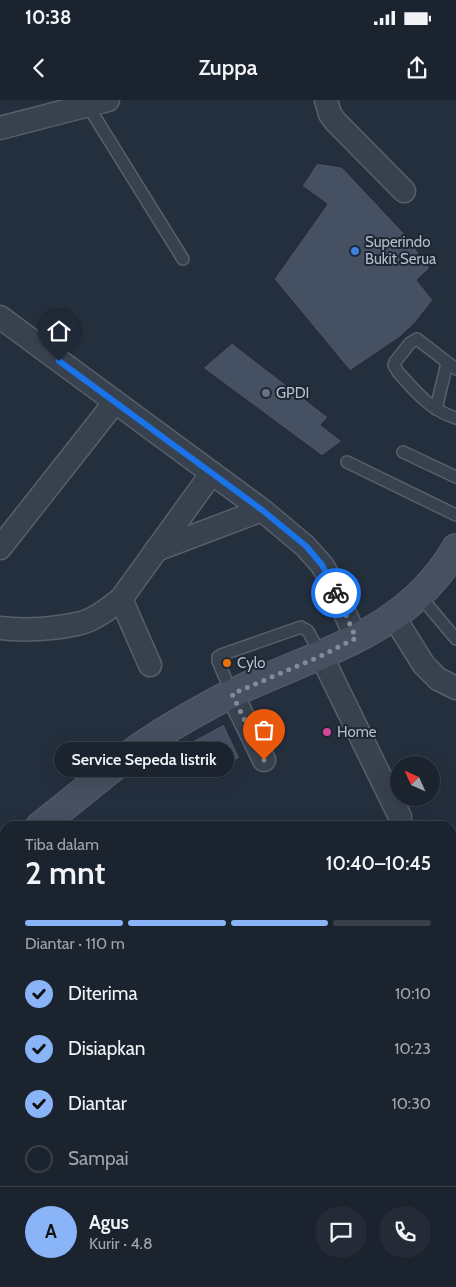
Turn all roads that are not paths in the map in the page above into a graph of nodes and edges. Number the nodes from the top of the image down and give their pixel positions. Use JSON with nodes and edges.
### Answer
{"nodes":[{"id":1,"x":326,"y":100,"type":"edge"},
{"id":2,"x":98,"y":103,"type":"edge"},
{"id":3,"x":48,"y":108,"type":"edge"},
{"id":4,"x":0,"y":128,"type":"edge"},
{"id":5,"x":404,"y":191,"type":"dead end"},
{"id":6,"x":183,"y":259,"type":"dead end"},
{"id":7,"x":2,"y":322,"type":"edge"},
{"id":8,"x":452,"y":366,"type":"edge"},
{"id":9,"x":115,"y":402,"type":"junction"},
{"id":10,"x":436,"y":409,"type":"junction"},
{"id":11,"x":456,"y":418,"type":"edge"},
{"id":12,"x":403,"y":452,"type":"dead end"},
{"id":13,"x":347,"y":462,"type":"dead end"},
{"id":14,"x":212,"y":473,"type":"junction"},
{"id":15,"x":456,"y":477,"type":"edge"},
{"id":16,"x":262,"y":510,"type":"junction"},
{"id":17,"x":456,"y":515,"type":"edge"},
{"id":18,"x":0,"y":548,"type":"edge"},
{"id":19,"x":456,"y":548,"type":"edge"},
{"id":20,"x":156,"y":550,"type":"junction"},
{"id":21,"x":420,"y":596,"type":"junction"},
{"id":22,"x":121,"y":598,"type":"junction"},
{"id":23,"x":394,"y":617,"type":"junction"},
{"id":24,"x":0,"y":628,"type":"edge"},
{"id":25,"x":356,"y":638,"type":"junction"},
{"id":26,"x":456,"y":639,"type":"edge"},
{"id":27,"x":321,"y":656,"type":"junction"},
{"id":28,"x":150,"y":665,"type":"dead end"},
{"id":29,"x":456,"y":688,"type":"edge"},
{"id":30,"x":232,"y":694,"type":"junction"},
{"id":31,"x":264,"y":760,"type":"dead end"},
{"id":32,"x":400,"y":818,"type":"dead end"},
{"id":33,"x":47,"y":821,"type":"edge"}],
"edges":[{"from":1,"to":5,"type":"street"},
{"from":2,"to":3,"type":"street"},
{"from":2,"to":6,"type":"lane"},
{"from":3,"to":4,"type":"street"},
{"from":7,"to":9,"type":"street"},
{"from":8,"to":10,"type":"lane"},
{"from":8,"to":10,"type":"lane"},
{"from":9,"to":14,"type":"street"},
{"from":9,"to":18,"type":"street"},
{"from":10,"to":11,"type":"lane"},
{"from":12,"to":15,"type":"lane"},
{"from":13,"to":17,"type":"lane"},
{"from":14,"to":16,"type":"street"},
{"from":14,"to":20,"type":"street"},
{"from":16,"to":20,"type":"street"},
{"from":16,"to":25,"type":"street"},
{"from":19,"to":21,"type":"main road"},
{"from":20,"to":22,"type":"street"},
{"from":21,"to":23,"type":"main road"},
{"from":21,"to":26,"type":"lane"},
{"from":22,"to":24,"type":"street"},
{"from":22,"to":28,"type":"street"},
{"from":23,"to":25,"type":"main road"},
{"from":23,"to":29,"type":"street"},
{"from":25,"to":27,"type":"main road"},
{"from":27,"to":30,"type":"main road"},
{"from":27,"to":30,"type":"lane"},
{"from":27,"to":32,"type":"street"},
{"from":30,"to":31,"type":"street"},
{"from":30,"to":33,"type":"main road"}]}
